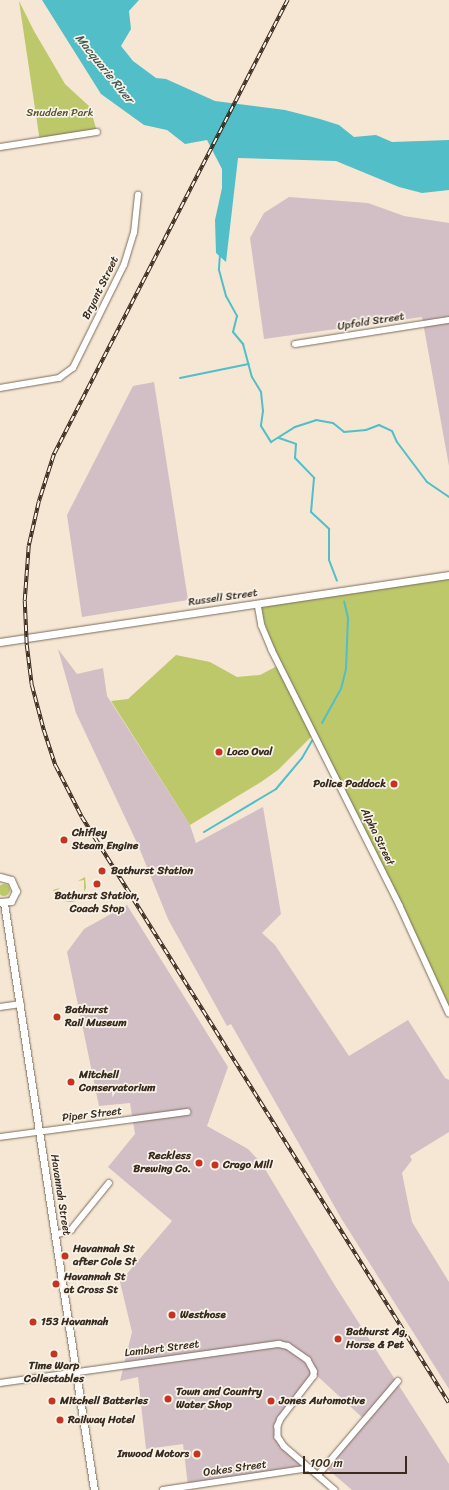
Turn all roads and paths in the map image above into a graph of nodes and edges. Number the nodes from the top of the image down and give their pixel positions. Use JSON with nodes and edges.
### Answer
{"nodes":[{"id":1,"x":97,"y":132,"type":"dead end"},
{"id":2,"x":0,"y":147,"type":"edge"},
{"id":3,"x":138,"y":195,"type":"dead end"},
{"id":4,"x":449,"y":320,"type":"edge"},
{"id":5,"x":296,"y":344,"type":"dead end"},
{"id":6,"x":0,"y":388,"type":"edge"},
{"id":7,"x":449,"y":575,"type":"edge"},
{"id":8,"x":258,"y":604,"type":"junction"},
{"id":9,"x":0,"y":642,"type":"edge"},
{"id":10,"x":0,"y":877,"type":"edge"},
{"id":11,"x":2,"y":903,"type":"edge"},
{"id":12,"x":21,"y":1004,"type":"junction"},
{"id":13,"x":0,"y":1007,"type":"edge"},
{"id":14,"x":449,"y":1014,"type":"edge"},
{"id":15,"x":187,"y":1112,"type":"dead end"},
{"id":16,"x":40,"y":1132,"type":"junction"},
{"id":17,"x":0,"y":1137,"type":"edge"},
{"id":18,"x":109,"y":1183,"type":"dead end"},
{"id":19,"x":55,"y":1235,"type":"junction"},
{"id":20,"x":76,"y":1371,"type":"junction"},
{"id":21,"x":398,"y":1381,"type":"dead end"},
{"id":22,"x":0,"y":1383,"type":"edge"},
{"id":23,"x":310,"y":1468,"type":"junction"},
{"id":24,"x":318,"y":1475,"type":"junction"},
{"id":25,"x":94,"y":1490,"type":"edge"},
{"id":26,"x":163,"y":1490,"type":"edge"},
{"id":27,"x":335,"y":1490,"type":"edge"}],
"edges":[{"from":1,"to":2,"type":"street"},
{"from":3,"to":6,"type":"street","name":"Bryant Street"},
{"from":4,"to":5,"type":"street","name":"Upfold Street"},
{"from":7,"to":8,"type":"street","name":"Russell Street"},
{"from":8,"to":9,"type":"street","name":"Russell Street"},
{"from":8,"to":14,"type":"street","name":"Alpha Street"},
{"from":10,"to":11,"type":"street"},
{"from":11,"to":12,"type":"street","name":"Havannah Street"},
{"from":12,"to":13,"type":"street"},
{"from":12,"to":16,"type":"street","name":"Havannah Street"},
{"from":15,"to":16,"type":"street","name":"Piper Street"},
{"from":16,"to":17,"type":"street","name":"Piper Street"},
{"from":16,"to":19,"type":"street","name":"Havannah Street"},
{"from":18,"to":19,"type":"street"},
{"from":19,"to":20,"type":"street","name":"Havannah Street"},
{"from":20,"to":22,"type":"street","name":"Lambert Street"},
{"from":20,"to":23,"type":"street","name":"Lambert Street"},
{"from":20,"to":25,"type":"street","name":"Havannah Street"},
{"from":21,"to":24,"type":"street"},
{"from":23,"to":24,"type":"street"},
{"from":23,"to":26,"type":"street","name":"Oakes Street"},
{"from":24,"to":27,"type":"street"}]}
